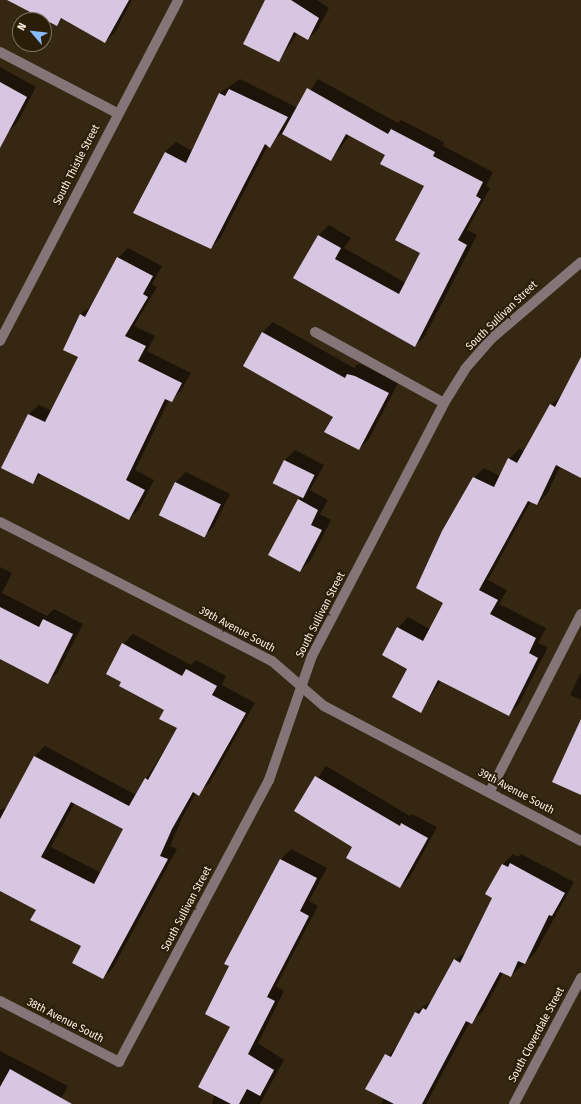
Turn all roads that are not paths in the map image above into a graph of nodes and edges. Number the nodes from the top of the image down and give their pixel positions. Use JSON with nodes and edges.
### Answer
{"nodes":[{"id":1,"x":178,"y":0,"type":"edge"},
{"id":2,"x":0,"y":52,"type":"edge"},
{"id":3,"x":117,"y":114,"type":"junction"},
{"id":4,"x":581,"y":262,"type":"edge"},
{"id":5,"x":315,"y":332,"type":"dead end"},
{"id":6,"x":0,"y":341,"type":"edge"},
{"id":7,"x":444,"y":404,"type":"junction"},
{"id":8,"x":0,"y":522,"type":"edge"},
{"id":9,"x":581,"y":614,"type":"edge"},
{"id":10,"x":302,"y":686,"type":"junction"},
{"id":11,"x":490,"y":791,"type":"junction"},
{"id":12,"x":581,"y":841,"type":"edge"},
{"id":13,"x":581,"y":978,"type":"edge"},
{"id":14,"x":0,"y":1001,"type":"edge"},
{"id":15,"x":119,"y":1062,"type":"joint"},
{"id":16,"x":514,"y":1104,"type":"edge"}],
"edges":[{"from":1,"to":3,"type":"street","name":"South Thistle Street"},
{"from":2,"to":3,"type":"street"},
{"from":3,"to":6,"type":"street","name":"South Thistle Street"},
{"from":4,"to":7,"type":"street","name":"South Sullivan Street"},
{"from":5,"to":7,"type":"street"},
{"from":7,"to":10,"type":"street","name":"South Sullivan Street"},
{"from":8,"to":10,"type":"street","name":"39th Avenue South"},
{"from":9,"to":11,"type":"street"},
{"from":10,"to":11,"type":"street","name":"39th Avenue South"},
{"from":10,"to":15,"type":"street","name":"South Sullivan Street"},
{"from":11,"to":12,"type":"street","name":"39th Avenue South"},
{"from":13,"to":16,"type":"street","name":"South Cloverdale Street"},
{"from":14,"to":15,"type":"street","name":"38th Avenue South"}]}
